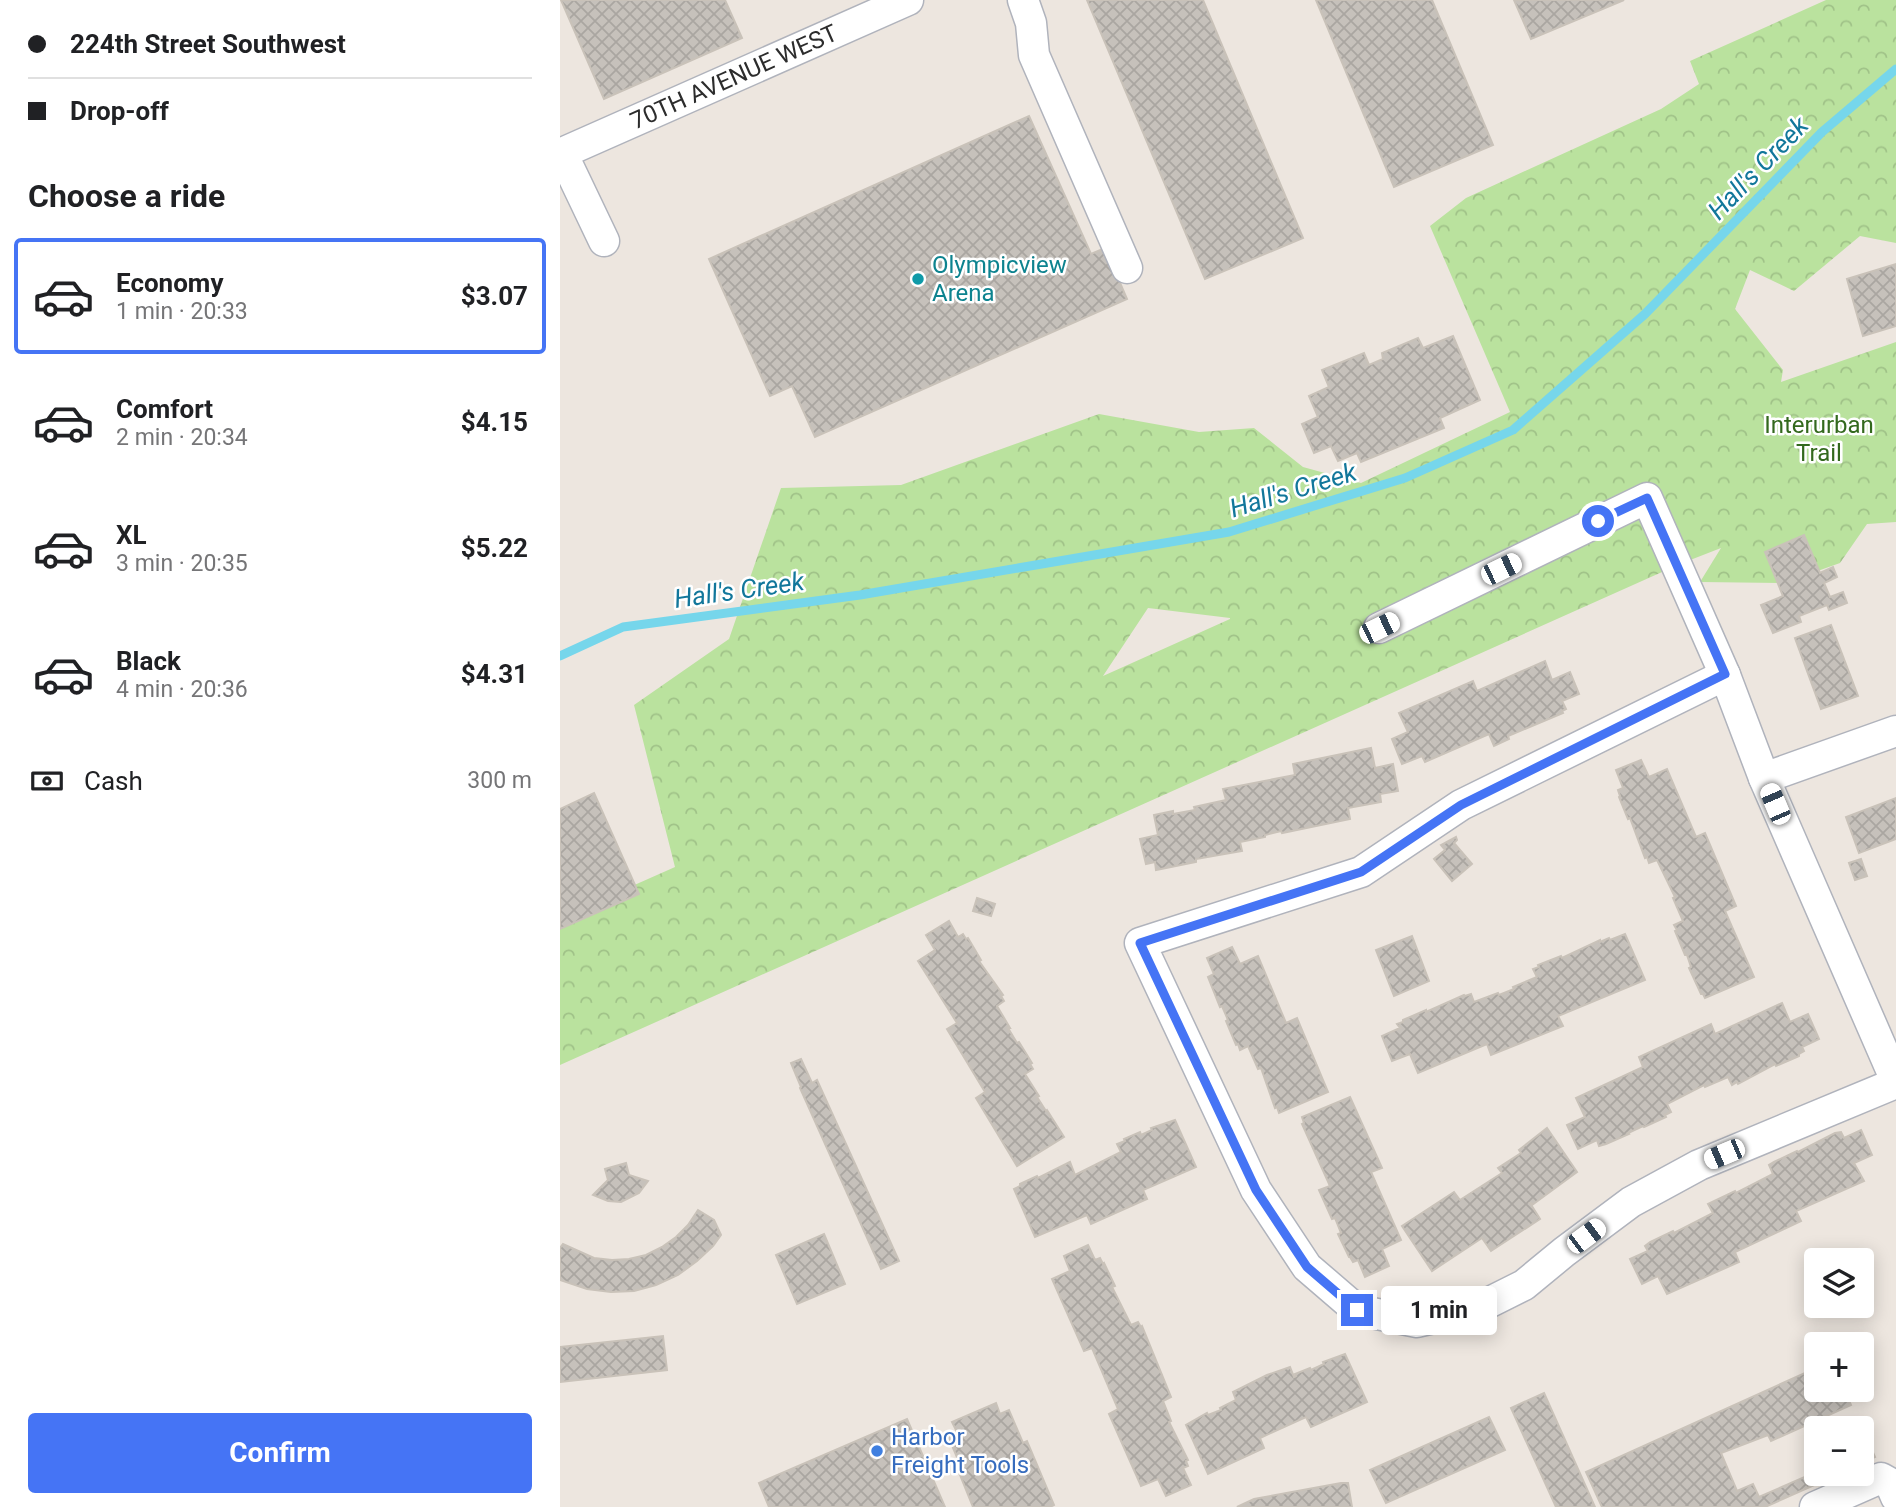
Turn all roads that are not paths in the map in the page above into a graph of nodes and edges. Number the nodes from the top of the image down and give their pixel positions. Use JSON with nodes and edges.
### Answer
{"nodes":[{"id":1,"x":908,"y":0,"type":"edge"},
{"id":2,"x":1023,"y":0,"type":"edge"},
{"id":3,"x":561,"y":153,"type":"edge"},
{"id":4,"x":604,"y":241,"type":"dead end"},
{"id":5,"x":1126,"y":268,"type":"dead end"},
{"id":6,"x":1379,"y":628,"type":"dead end"},
{"id":7,"x":1725,"y":674,"type":"junction"},
{"id":8,"x":1896,"y":731,"type":"edge"},
{"id":9,"x":1764,"y":778,"type":"junction"},
{"id":10,"x":1896,"y":1082,"type":"edge"},
{"id":11,"x":1893,"y":1490,"type":"edge"},
{"id":12,"x":1815,"y":1507,"type":"edge"}],
"edges":[{"from":1,"to":3,"type":"street","name":"70TH AVENUE WEST"},
{"from":2,"to":5,"type":"street"},
{"from":3,"to":4,"type":"street"},
{"from":6,"to":7,"type":"street"},
{"from":7,"to":9,"type":"street"},
{"from":7,"to":10,"type":"street"},
{"from":8,"to":9,"type":"street"},
{"from":9,"to":10,"type":"street"},
{"from":11,"to":12,"type":"street"}]}
